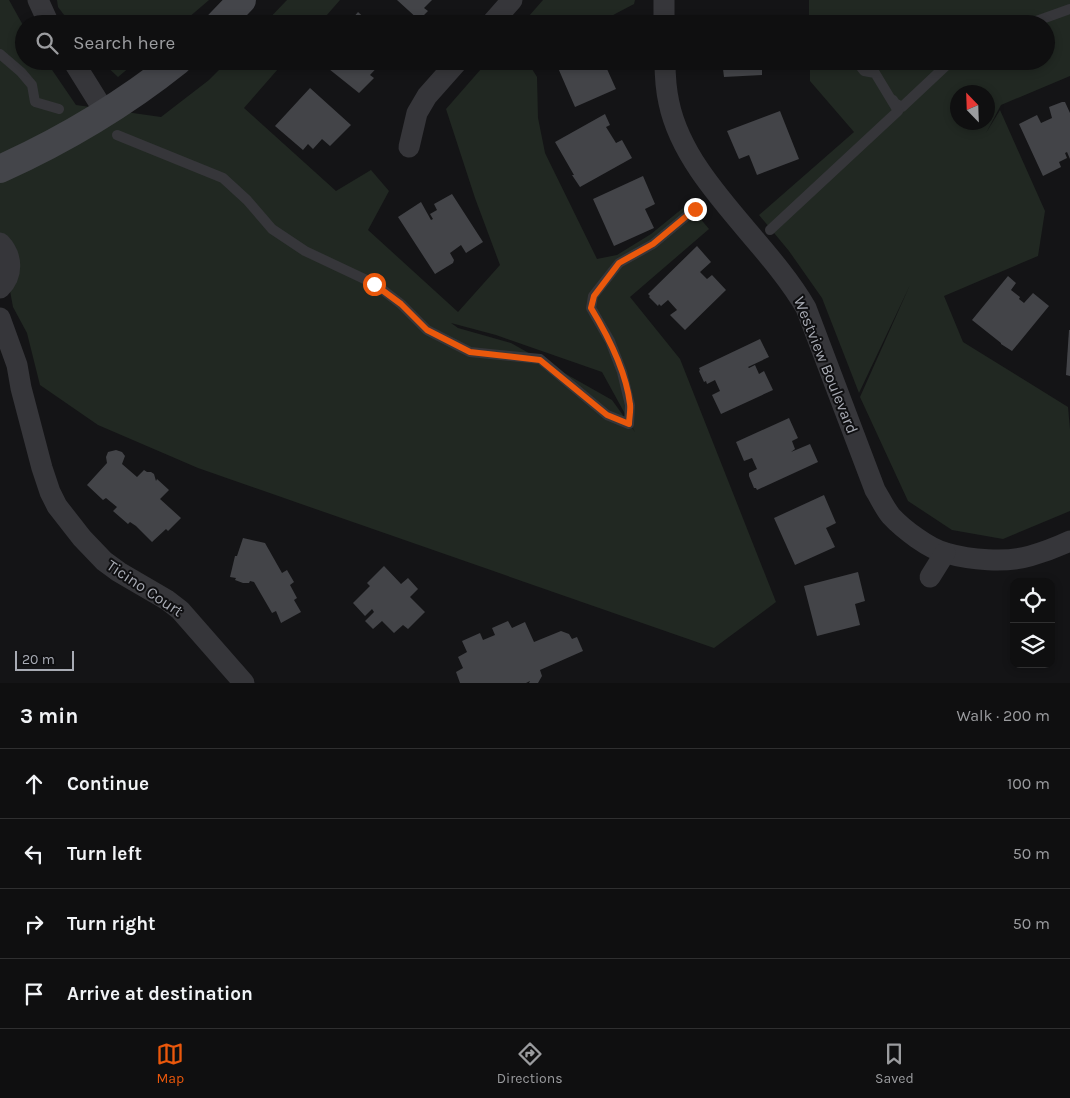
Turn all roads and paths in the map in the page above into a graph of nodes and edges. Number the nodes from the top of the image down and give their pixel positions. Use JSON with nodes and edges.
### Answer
{"nodes":[{"id":1,"x":38,"y":0,"type":"edge"},
{"id":2,"x":242,"y":0,"type":"edge"},
{"id":3,"x":512,"y":0,"type":"edge"},
{"id":4,"x":664,"y":0,"type":"edge"},
{"id":5,"x":1070,"y":9,"type":"edge"},
{"id":6,"x":45,"y":15,"type":"edge"},
{"id":7,"x":228,"y":15,"type":"edge"},
{"id":8,"x":499,"y":15,"type":"edge"},
{"id":9,"x":664,"y":15,"type":"edge"},
{"id":10,"x":1053,"y":15,"type":"edge"},
{"id":11,"x":0,"y":54,"type":"edge"},
{"id":12,"x":15,"y":67,"type":"edge"},
{"id":13,"x":19,"y":70,"type":"edge"},
{"id":14,"x":78,"y":70,"type":"edge"},
{"id":15,"x":169,"y":70,"type":"edge"},
{"id":16,"x":450,"y":70,"type":"edge"},
{"id":17,"x":666,"y":70,"type":"edge"},
{"id":18,"x":864,"y":70,"type":"edge"},
{"id":19,"x":876,"y":70,"type":"edge"},
{"id":20,"x":941,"y":70,"type":"edge"},
{"id":21,"x":59,"y":109,"type":"dead end"},
{"id":22,"x":111,"y":125,"type":"junction"},
{"id":23,"x":409,"y":147,"type":"dead end"},
{"id":24,"x":0,"y":169,"type":"edge"},
{"id":25,"x":695,"y":209,"type":"dead end"},
{"id":26,"x":770,"y":230,"type":"dead end"},
{"id":27,"x":0,"y":243,"type":"edge"},
{"id":28,"x":0,"y":288,"type":"edge"},
{"id":29,"x":0,"y":318,"type":"edge"},
{"id":30,"x":1070,"y":541,"type":"edge"},
{"id":31,"x":946,"y":553,"type":"junction"},
{"id":32,"x":930,"y":577,"type":"dead end"},
{"id":33,"x":244,"y":683,"type":"edge"}],
"edges":[{"from":1,"to":6,"type":"street"},
{"from":2,"to":7,"type":"street"},
{"from":3,"to":8,"type":"street"},
{"from":4,"to":9,"type":"street"},
{"from":5,"to":10,"type":"lane"},
{"from":11,"to":12,"type":"lane"},
{"from":13,"to":21,"type":"lane"},
{"from":14,"to":22,"type":"street"},
{"from":15,"to":22,"type":"street"},
{"from":16,"to":23,"type":"street"},
{"from":17,"to":31,"type":"street","name":"Westview Boulevard"},
{"from":18,"to":26,"type":"lane"},
{"from":19,"to":20,"type":"lane"},
{"from":22,"to":24,"type":"street"},
{"from":22,"to":25,"type":"lane"},
{"from":27,"to":28,"type":"street"},
{"from":29,"to":33,"type":"street","name":"Ticino Court"},
{"from":30,"to":31,"type":"street"},
{"from":31,"to":32,"type":"street"}]}
